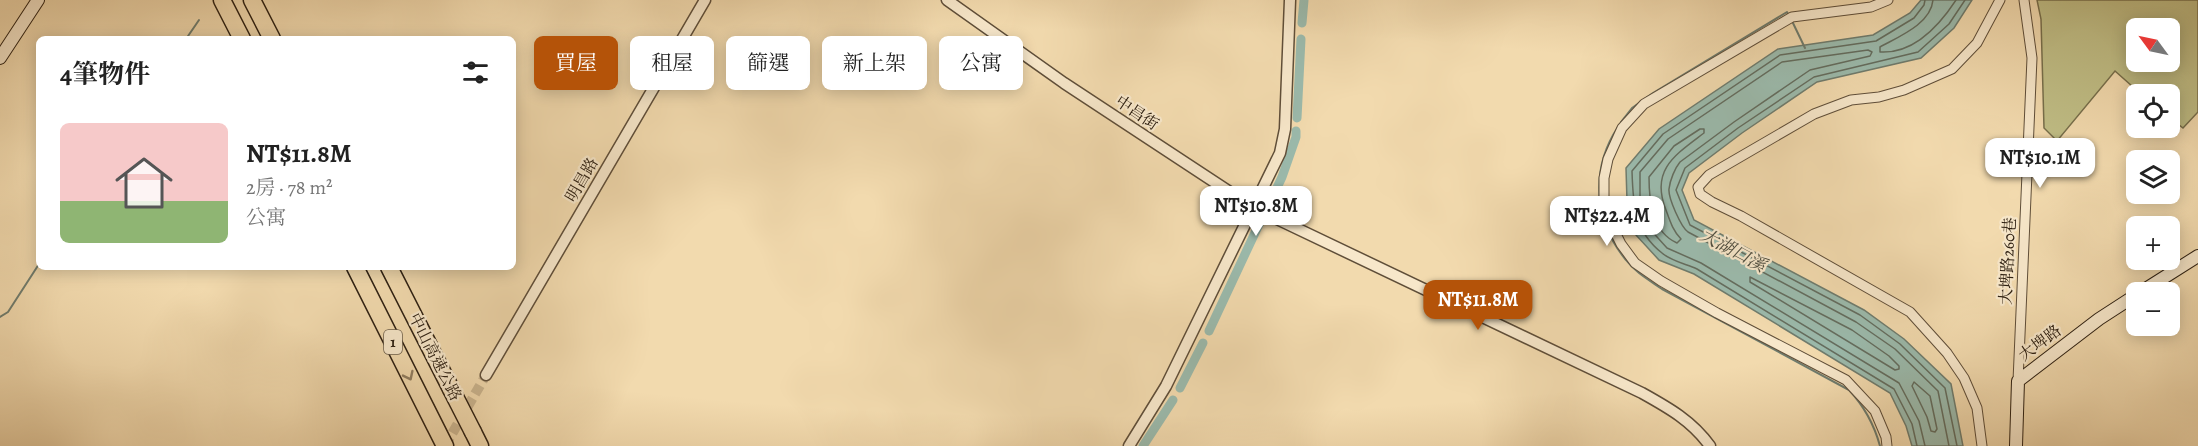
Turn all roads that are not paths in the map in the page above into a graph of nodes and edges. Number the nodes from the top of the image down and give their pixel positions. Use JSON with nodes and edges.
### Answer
{"nodes":[{"id":1,"x":38,"y":0,"type":"edge"},
{"id":2,"x":222,"y":0,"type":"edge"},
{"id":3,"x":252,"y":0,"type":"edge"},
{"id":4,"x":705,"y":0,"type":"edge"},
{"id":5,"x":947,"y":0,"type":"edge"},
{"id":6,"x":1290,"y":0,"type":"edge"},
{"id":7,"x":1888,"y":0,"type":"edge"},
{"id":8,"x":2000,"y":0,"type":"edge"},
{"id":9,"x":2024,"y":0,"type":"edge"},
{"id":10,"x":240,"y":36,"type":"edge"},
{"id":11,"x":270,"y":36,"type":"edge"},
{"id":12,"x":0,"y":58,"type":"edge"},
{"id":13,"x":1254,"y":208,"type":"junction"},
{"id":14,"x":2198,"y":256,"type":"edge"},
{"id":15,"x":356,"y":270,"type":"edge"},
{"id":16,"x":391,"y":270,"type":"edge"},
{"id":17,"x":2156,"y":282,"type":"edge"},
{"id":18,"x":2126,"y":301,"type":"edge"},
{"id":19,"x":486,"y":375,"type":"tunnel mouth"},
{"id":20,"x":2018,"y":381,"type":"junction"},
{"id":21,"x":478,"y":442,"type":"edge"},
{"id":22,"x":445,"y":446,"type":"edge"},
{"id":23,"x":1129,"y":446,"type":"edge"},
{"id":24,"x":1710,"y":446,"type":"edge"},
{"id":25,"x":1887,"y":446,"type":"edge"},
{"id":26,"x":1982,"y":446,"type":"edge"},
{"id":27,"x":2016,"y":446,"type":"edge"}],
"edges":[{"from":1,"to":12,"type":"main road"},
{"from":2,"to":10,"type":"highway"},
{"from":3,"to":11,"type":"highway"},
{"from":4,"to":19,"type":"street","name":"明昌路"},
{"from":5,"to":13,"type":"street","name":"中昌街"},
{"from":6,"to":13,"type":"street"},
{"from":7,"to":25,"type":"street"},
{"from":8,"to":26,"type":"street"},
{"from":9,"to":20,"type":"street","name":"大埤路260巷"},
{"from":13,"to":23,"type":"street"},
{"from":13,"to":24,"type":"street","name":"中昌街"},
{"from":14,"to":17,"type":"main road"},
{"from":15,"to":22,"type":"highway","name":"中山高速公路","number":"1","one_way":true},
{"from":16,"to":21,"type":"highway","name":"中山高速公路","number":"1","bridge":true},
{"from":18,"to":20,"type":"main road","name":"大埤路"},
{"from":20,"to":27,"type":"main road","name":"大埤路"}]}
